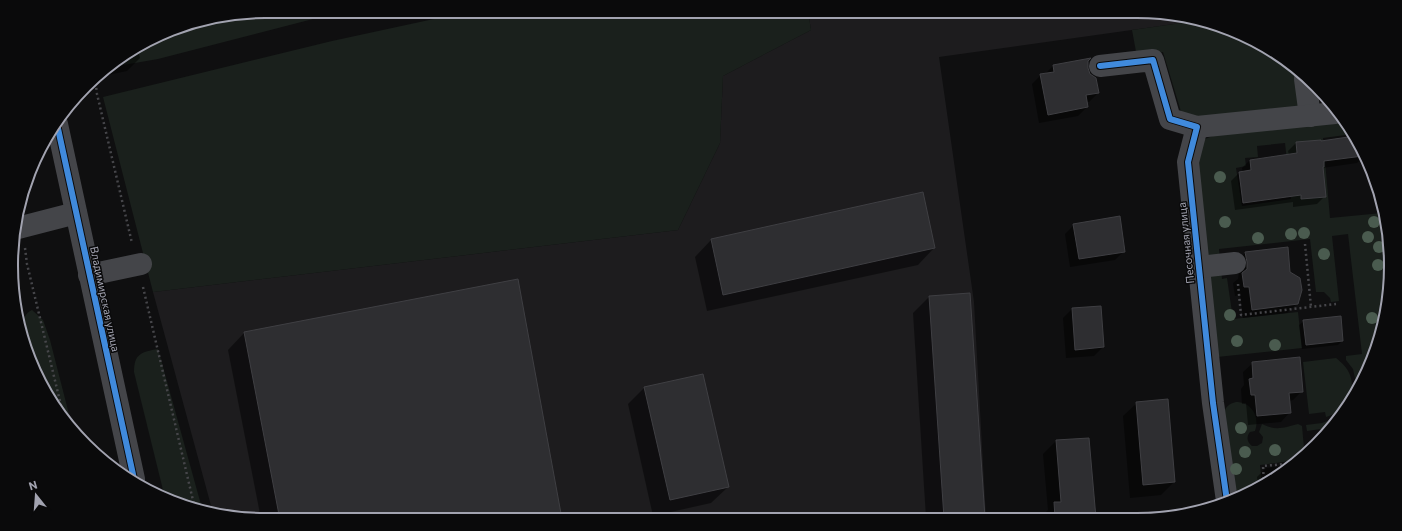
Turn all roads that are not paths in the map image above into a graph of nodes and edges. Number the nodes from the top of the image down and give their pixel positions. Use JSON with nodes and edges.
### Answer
{"nodes":[{"id":1,"x":1100,"y":66,"type":"dead end"},
{"id":2,"x":1306,"y":84,"type":"edge"},
{"id":3,"x":1332,"y":113,"type":"edge"},
{"id":4,"x":1310,"y":116,"type":"junction"},
{"id":5,"x":1197,"y":127,"type":"junction"},
{"id":6,"x":58,"y":131,"type":"edge"},
{"id":7,"x":76,"y":213,"type":"junction"},
{"id":8,"x":21,"y":227,"type":"edge"},
{"id":9,"x":1235,"y":263,"type":"road end"},
{"id":10,"x":139,"y":264,"type":"road end"},
{"id":11,"x":1199,"y":267,"type":"junction"},
{"id":12,"x":89,"y":275,"type":"junction"},
{"id":13,"x":133,"y":474,"type":"edge"},
{"id":14,"x":1226,"y":496,"type":"edge"}],
"edges":[{"from":1,"to":5,"type":"street"},
{"from":2,"to":4,"type":"street"},
{"from":3,"to":4,"type":"street"},
{"from":4,"to":5,"type":"street"},
{"from":5,"to":11,"type":"street","name":"Песочная улица"},
{"from":6,"to":7,"type":"street","name":"Владимирская улица"},
{"from":7,"to":8,"type":"street"},
{"from":7,"to":12,"type":"street","name":"Владимирская улица"},
{"from":9,"to":11,"type":"street"},
{"from":10,"to":12,"type":"street"},
{"from":11,"to":14,"type":"street","name":"Песочная улица"},
{"from":12,"to":13,"type":"street","name":"Владимирская улица"}]}
